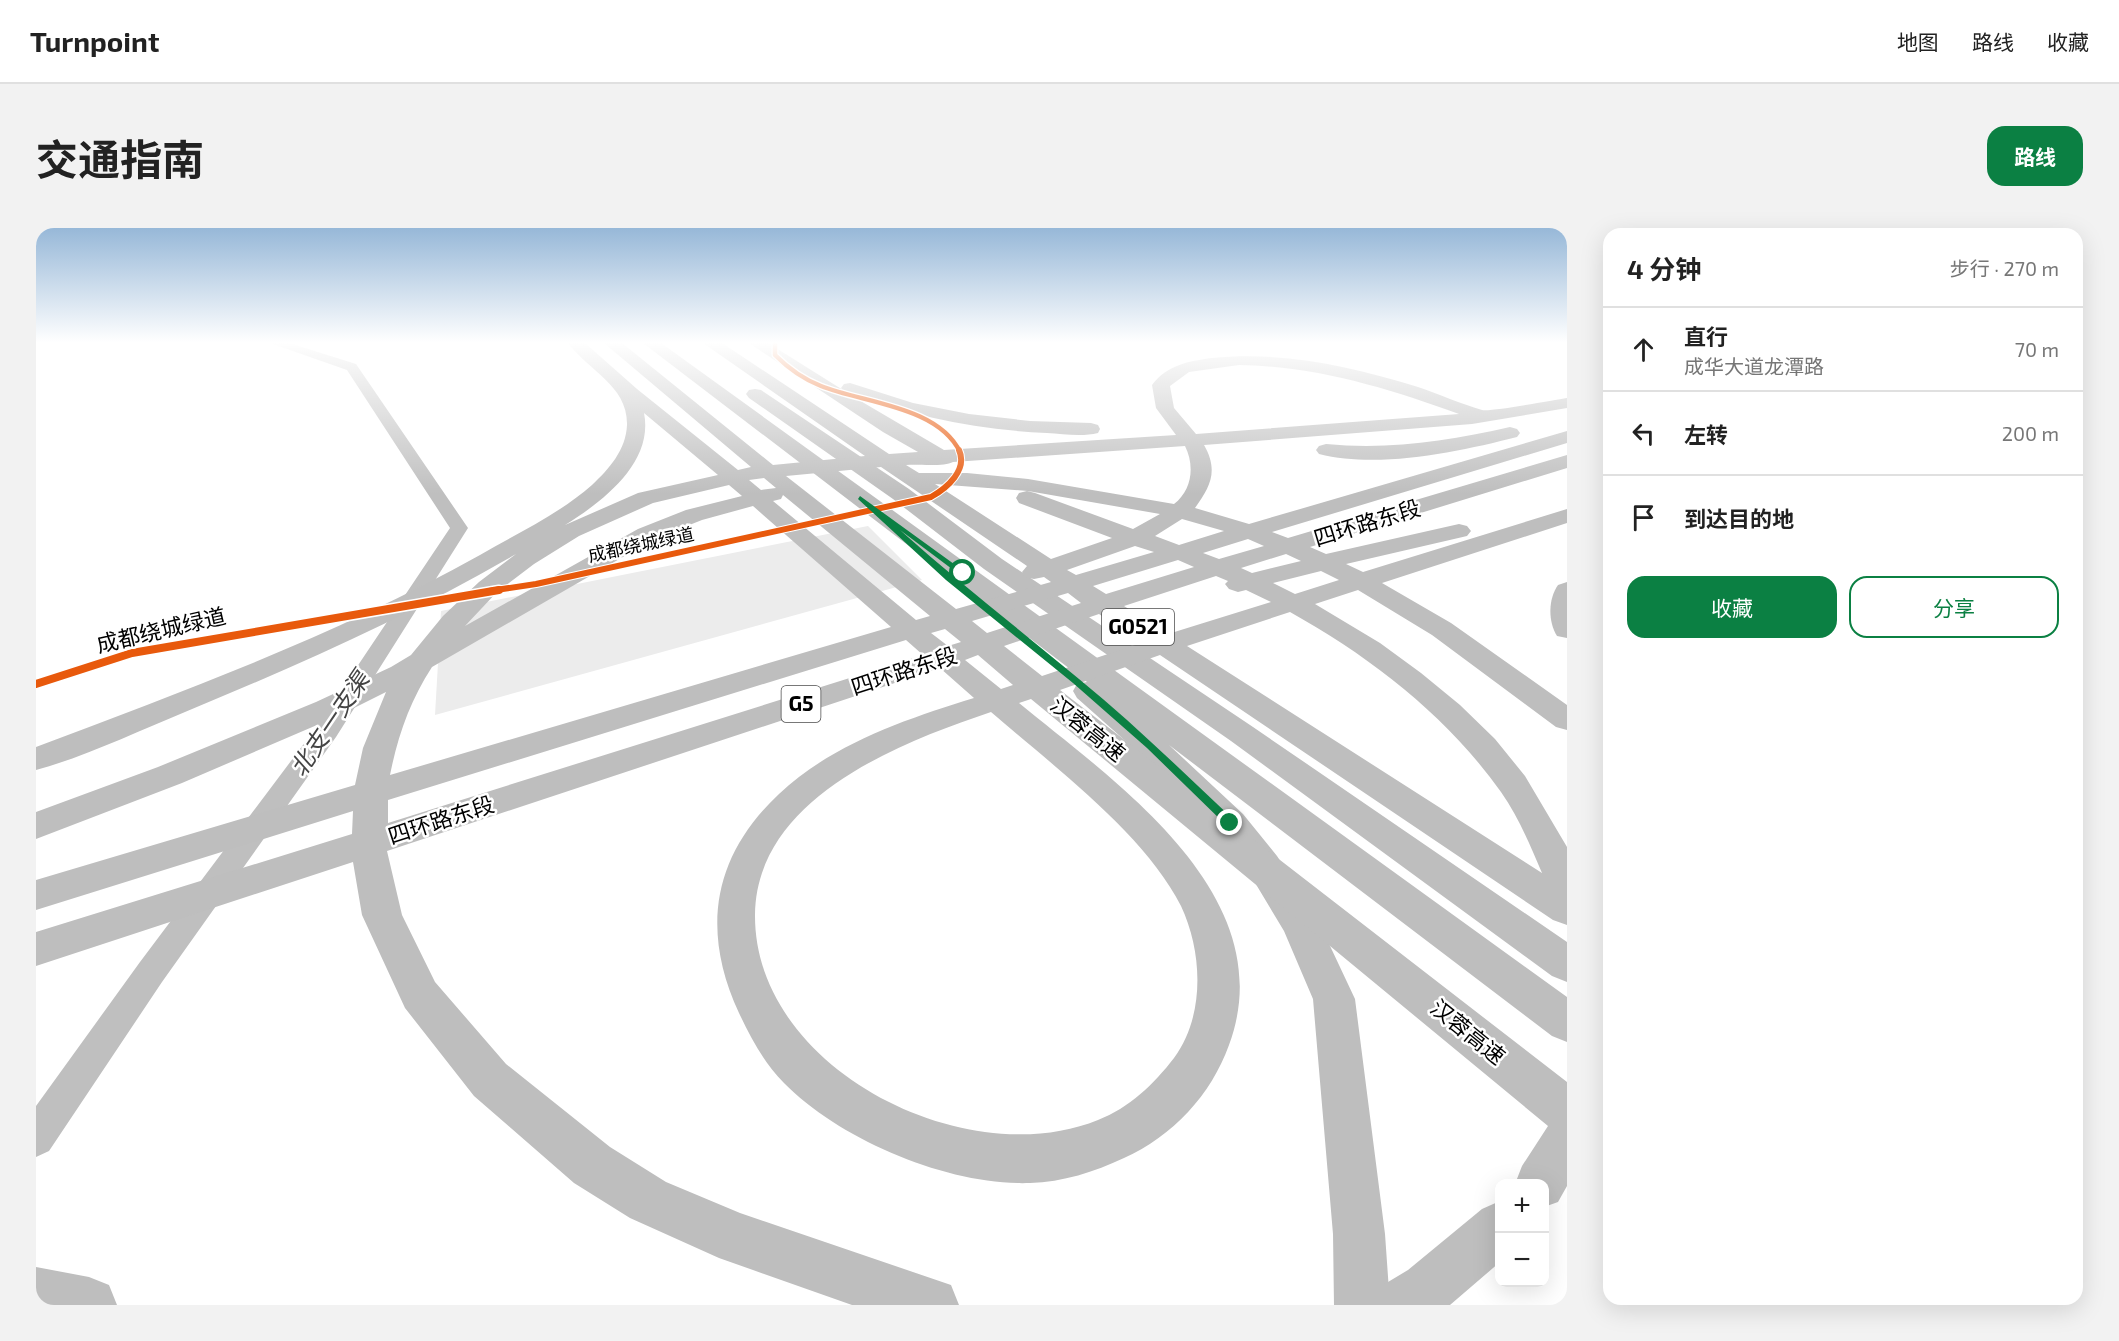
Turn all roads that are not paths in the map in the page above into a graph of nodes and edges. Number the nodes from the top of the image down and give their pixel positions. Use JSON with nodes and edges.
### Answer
{"nodes":[{"id":1,"x":626,"y":393,"type":"edge"},
{"id":2,"x":630,"y":393,"type":"edge"},
{"id":3,"x":673,"y":393,"type":"edge"},
{"id":4,"x":719,"y":393,"type":"edge"},
{"id":5,"x":755,"y":393,"type":"edge"},
{"id":6,"x":786,"y":393,"type":"edge"},
{"id":7,"x":838,"y":393,"type":"edge"},
{"id":8,"x":865,"y":393,"type":"edge"},
{"id":9,"x":1163,"y":393,"type":"edge"},
{"id":10,"x":1396,"y":393,"type":"edge"},
{"id":11,"x":1397,"y":393,"type":"edge"},
{"id":12,"x":1567,"y":403,"type":"edge"},
{"id":13,"x":1439,"y":411,"type":"junction"},
{"id":14,"x":1206,"y":419,"type":"dead end"},
{"id":15,"x":1567,"y":420,"type":"edge"},
{"id":16,"x":1548,"y":430,"type":"edge"},
{"id":17,"x":1567,"y":446,"type":"edge"},
{"id":18,"x":1567,"y":455,"type":"edge"},
{"id":19,"x":1567,"y":461,"type":"edge"},
{"id":20,"x":791,"y":490,"type":"junction"},
{"id":21,"x":1567,"y":516,"type":"edge"},
{"id":22,"x":1567,"y":528,"type":"edge"},
{"id":23,"x":1567,"y":590,"type":"edge"},
{"id":24,"x":1567,"y":630,"type":"edge"},
{"id":25,"x":800,"y":662,"type":"junction"},
{"id":26,"x":1161,"y":668,"type":"junction"},
{"id":27,"x":1087,"y":677,"type":"junction"},
{"id":28,"x":825,"y":697,"type":"junction"},
{"id":29,"x":997,"y":701,"type":"edge"},
{"id":30,"x":997,"y":701,"type":"edge"},
{"id":31,"x":997,"y":701,"type":"edge"},
{"id":32,"x":997,"y":701,"type":"edge"},
{"id":33,"x":1567,"y":720,"type":"edge"},
{"id":34,"x":36,"y":759,"type":"edge"},
{"id":35,"x":36,"y":826,"type":"edge"},
{"id":36,"x":1567,"y":888,"type":"edge"},
{"id":37,"x":36,"y":895,"type":"edge"},
{"id":38,"x":1567,"y":909,"type":"edge"},
{"id":39,"x":1567,"y":918,"type":"edge"},
{"id":40,"x":36,"y":949,"type":"edge"},
{"id":41,"x":1567,"y":964,"type":"edge"},
{"id":42,"x":1567,"y":1022,"type":"edge"},
{"id":43,"x":1567,"y":1110,"type":"edge"},
{"id":44,"x":1567,"y":1140,"type":"edge"},
{"id":45,"x":1543,"y":1179,"type":"edge"},
{"id":46,"x":1495,"y":1231,"type":"edge"},
{"id":47,"x":36,"y":1295,"type":"edge"},
{"id":48,"x":89,"y":1305,"type":"edge"},
{"id":49,"x":932,"y":1305,"type":"edge"},
{"id":50,"x":1362,"y":1305,"type":"edge"},
{"id":51,"x":1403,"y":1305,"type":"edge"}],
"edges":[{"from":1,"to":34,"type":"main road"},
{"from":2,"to":29,"type":"main road"},
{"from":3,"to":20,"type":"main road","name":"汉蓉高速"},
{"from":4,"to":27,"type":"main road"},
{"from":5,"to":26,"type":"main road"},
{"from":6,"to":38,"type":"main road","number":"G0521"},
{"from":7,"to":36,"type":"main road"},
{"from":8,"to":13,"type":"main road"},
{"from":9,"to":25,"type":"main road"},
{"from":10,"to":13,"type":"main road"},
{"from":11,"to":13,"type":"main road"},
{"from":12,"to":13,"type":"main road"},
{"from":13,"to":17,"type":"main road"},
{"from":13,"to":18,"type":"main road"},
{"from":13,"to":49,"type":"main road"},
{"from":14,"to":16,"type":"main road"},
{"from":15,"to":16,"type":"main road"},
{"from":16,"to":25,"type":"main road","name":"四环路东段","number":"G5"},
{"from":19,"to":28,"type":"main road","name":"四环路东段","number":"G5"},
{"from":20,"to":33,"type":"main road"},
{"from":20,"to":35,"type":"main road"},
{"from":20,"to":43,"type":"main road","name":"汉蓉高速"},
{"from":21,"to":32,"type":"main road"},
{"from":22,"to":28,"type":"main road"},
{"from":23,"to":24,"type":"main road"},
{"from":25,"to":37,"type":"main road","name":"四环路东段","number":"G5"},
{"from":26,"to":39,"type":"main road"},
{"from":26,"to":41,"type":"main road"},
{"from":27,"to":42,"type":"main road"},
{"from":27,"to":50,"type":"main road"},
{"from":28,"to":40,"type":"main road","name":"四环路东段","number":"G5"},
{"from":30,"to":31,"type":"main road"},
{"from":44,"to":45,"type":"main road"},
{"from":46,"to":51,"type":"main road"},
{"from":47,"to":48,"type":"main road"}]}
